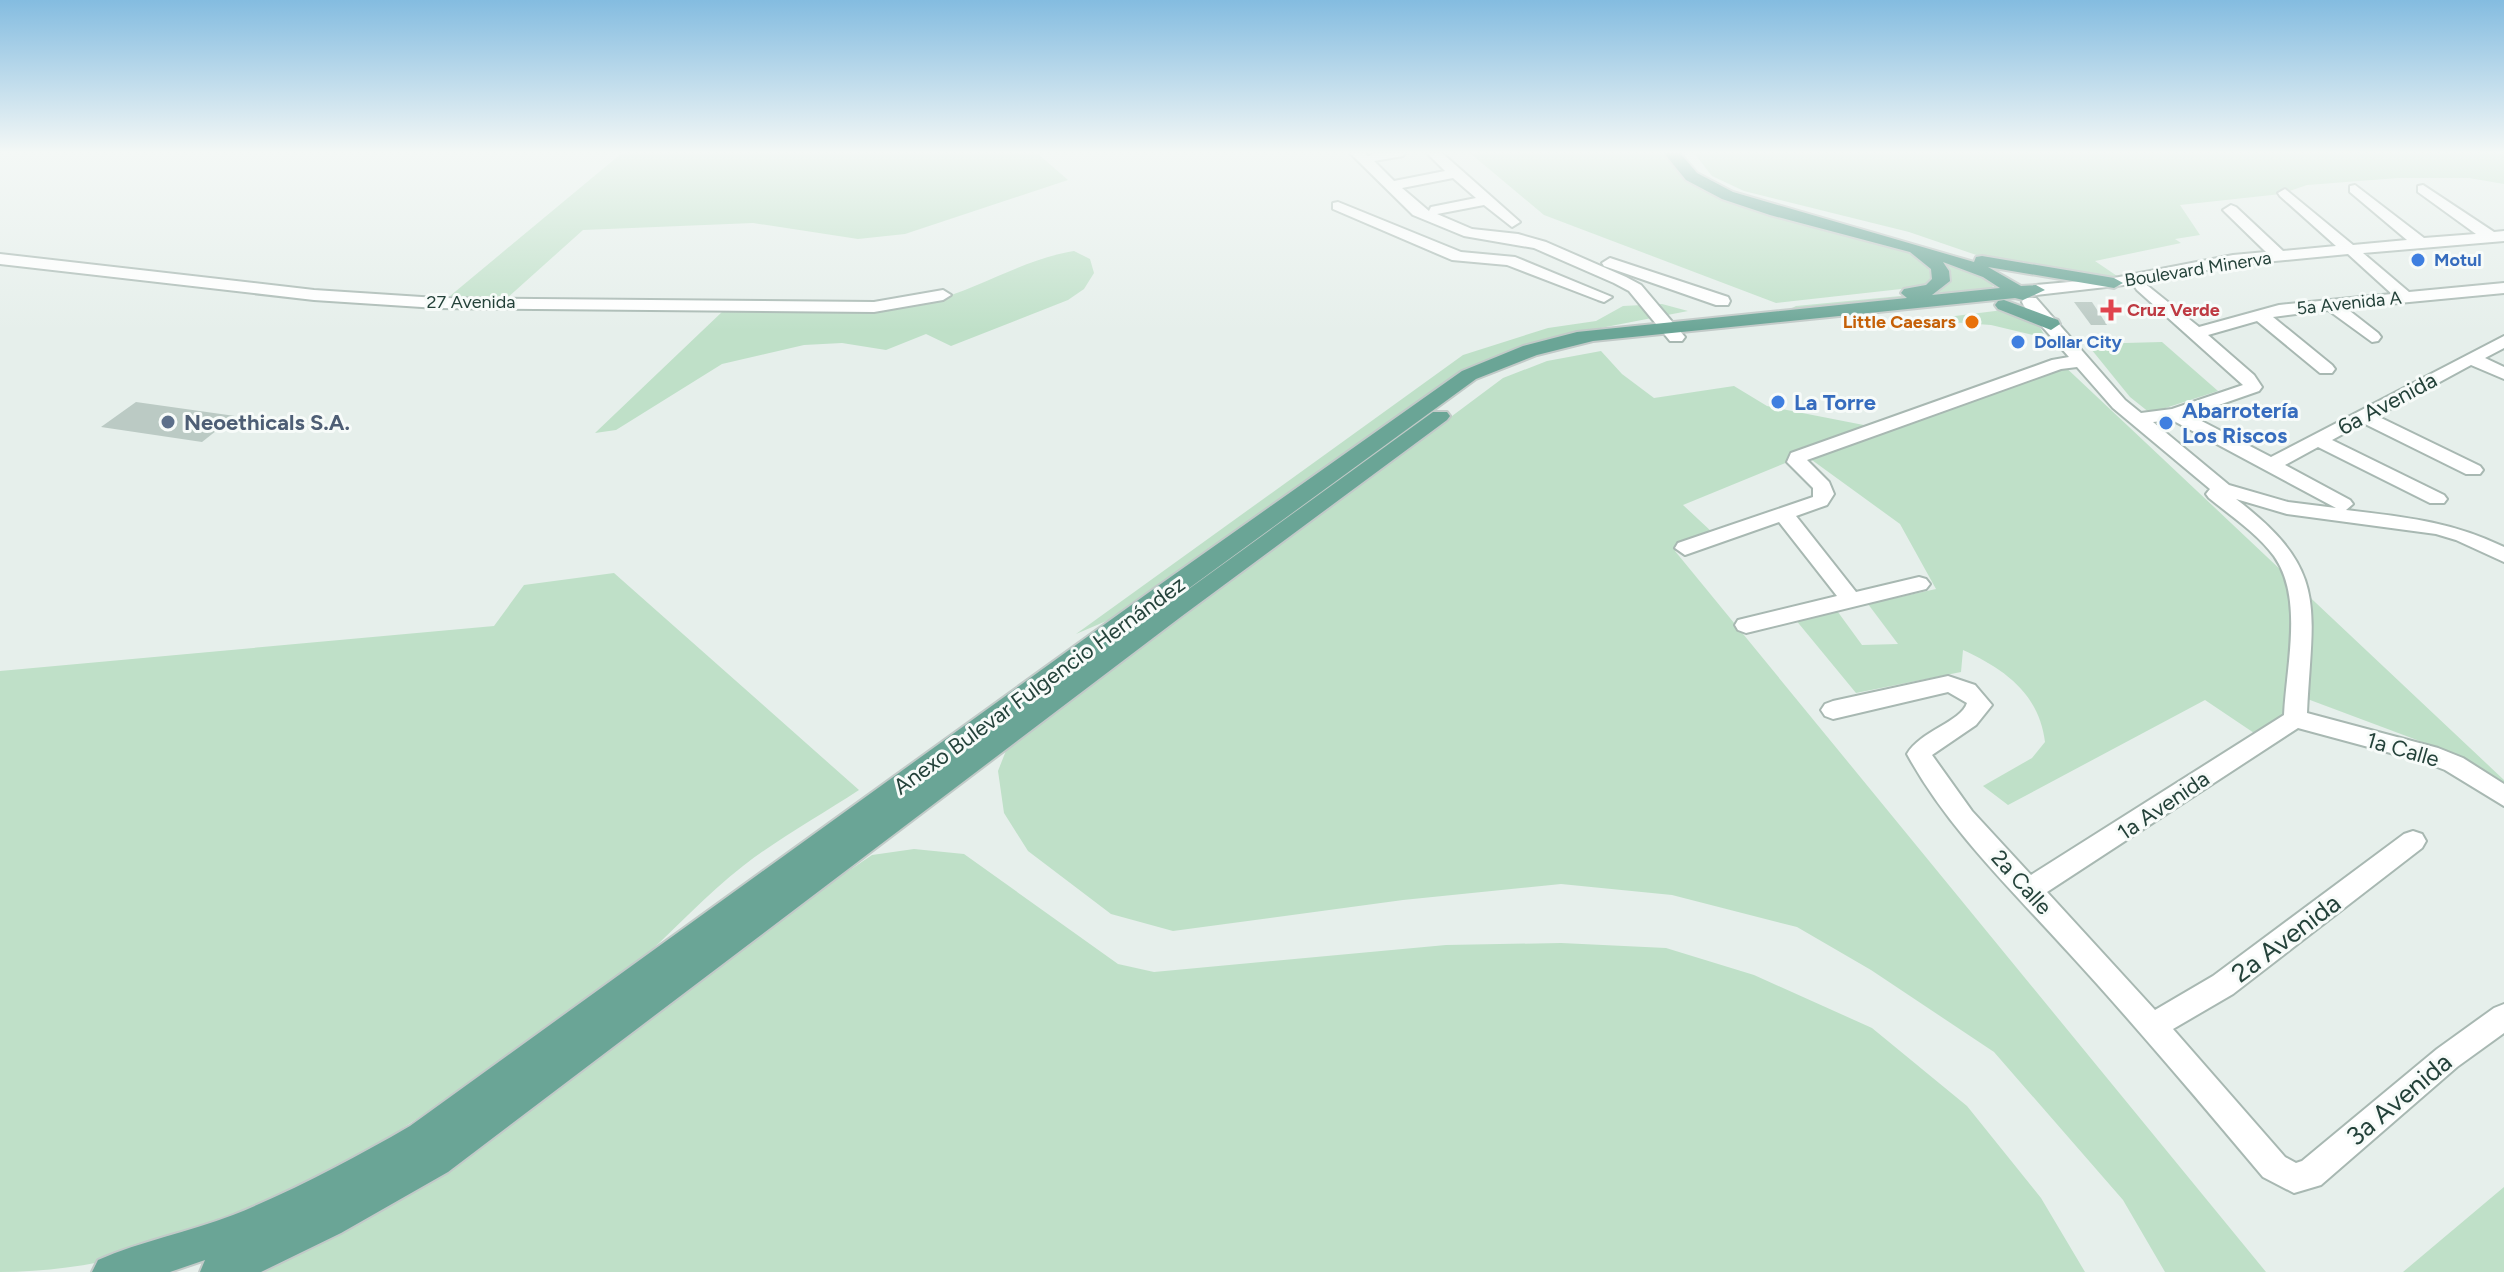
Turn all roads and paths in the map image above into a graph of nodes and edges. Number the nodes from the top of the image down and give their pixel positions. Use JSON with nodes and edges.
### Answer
{"nodes":[{"id":1,"x":1353,"y":212,"type":"edge"},
{"id":2,"x":1430,"y":212,"type":"joint"},
{"id":3,"x":1502,"y":212,"type":"edge"},
{"id":4,"x":1779,"y":212,"type":"edge"},
{"id":5,"x":1815,"y":212,"type":"edge"},
{"id":6,"x":2233,"y":212,"type":"edge"},
{"id":7,"x":2307,"y":212,"type":"edge"},
{"id":8,"x":2383,"y":212,"type":"edge"},
{"id":9,"x":2459,"y":212,"type":"edge"},
{"id":10,"x":1824,"y":223,"type":"junction"},
{"id":11,"x":1396,"y":230,"type":"junction"},
{"id":12,"x":2500,"y":239,"type":"edge"},
{"id":13,"x":2420,"y":243,"type":"junction"},
{"id":14,"x":1553,"y":246,"type":"junction"},
{"id":15,"x":2351,"y":252,"type":"junction"},
{"id":16,"x":2279,"y":256,"type":"junction"},
{"id":17,"x":0,"y":259,"type":"edge"},
{"id":18,"x":1982,"y":261,"type":"junction"},
{"id":19,"x":2114,"y":283,"type":"junction"},
{"id":20,"x":2143,"y":287,"type":"junction"},
{"id":21,"x":2504,"y":288,"type":"edge"},
{"id":22,"x":943,"y":295,"type":"dead end"},
{"id":23,"x":1604,"y":297,"type":"dead end"},
{"id":24,"x":2027,"y":298,"type":"junction"},
{"id":25,"x":2406,"y":298,"type":"junction"},
{"id":26,"x":1722,"y":301,"type":"dead end"},
{"id":27,"x":2330,"y":304,"type":"junction"},
{"id":28,"x":2261,"y":316,"type":"junction"},
{"id":29,"x":1766,"y":318,"type":"junction"},
{"id":30,"x":2051,"y":324,"type":"junction"},
{"id":31,"x":1665,"y":333,"type":"junction"},
{"id":32,"x":2197,"y":333,"type":"junction"},
{"id":33,"x":2372,"y":337,"type":"dead end"},
{"id":34,"x":2504,"y":341,"type":"edge"},
{"id":35,"x":2470,"y":358,"type":"junction"},
{"id":36,"x":2083,"y":361,"type":"junction"},
{"id":37,"x":2326,"y":369,"type":"dead end"},
{"id":38,"x":2504,"y":374,"type":"edge"},
{"id":39,"x":2175,"y":414,"type":"junction"},
{"id":40,"x":2363,"y":416,"type":"junction"},
{"id":41,"x":2137,"y":419,"type":"junction"},
{"id":42,"x":2318,"y":440,"type":"junction"},
{"id":43,"x":2177,"y":455,"type":"junction"},
{"id":44,"x":2271,"y":465,"type":"junction"},
{"id":45,"x":2473,"y":470,"type":"dead end"},
{"id":46,"x":2437,"y":499,"type":"dead end"},
{"id":47,"x":2343,"y":504,"type":"dead end"},
{"id":48,"x":1783,"y":514,"type":"junction"},
{"id":49,"x":2501,"y":544,"type":"edge"},
{"id":50,"x":1685,"y":548,"type":"dead end"},
{"id":51,"x":1919,"y":584,"type":"dead end"},
{"id":52,"x":1851,"y":600,"type":"junction"},
{"id":53,"x":1746,"y":625,"type":"dead end"},
{"id":54,"x":1833,"y":710,"type":"dead end"},
{"id":55,"x":2295,"y":719,"type":"junction"},
{"id":56,"x":2504,"y":796,"type":"edge"},
{"id":57,"x":2413,"y":841,"type":"dead end"},
{"id":58,"x":2029,"y":890,"type":"junction"},
{"id":59,"x":2504,"y":1017,"type":"edge"},
{"id":60,"x":2153,"y":1026,"type":"junction"},
{"id":61,"x":2294,"y":1178,"type":"joint"},
{"id":62,"x":110,"y":1272,"type":"edge"},
{"id":63,"x":218,"y":1272,"type":"edge"}],
"edges":[{"from":1,"to":11,"type":"street"},
{"from":2,"to":11,"type":"street"},
{"from":2,"to":14,"type":"street"},
{"from":3,"to":14,"type":"street"},
{"from":4,"to":10,"type":"main road"},
{"from":5,"to":18,"type":"main road"},
{"from":6,"to":16,"type":"street"},
{"from":7,"to":15,"type":"street"},
{"from":8,"to":13,"type":"street"},
{"from":9,"to":12,"type":"street"},
{"from":10,"to":24,"type":"main road"},
{"from":10,"to":29,"type":"main road"},
{"from":11,"to":23,"type":"street"},
{"from":12,"to":13,"type":"street","name":"Boulevard Minerva"},
{"from":12,"to":15,"type":"street","name":"Boulevard Minerva"},
{"from":13,"to":15,"type":"street","name":"Boulevard Minerva"},
{"from":14,"to":26,"type":"street"},
{"from":14,"to":31,"type":"street"},
{"from":15,"to":16,"type":"street","name":"Boulevard Minerva"},
{"from":15,"to":20,"type":"street","name":"Boulevard Minerva"},
{"from":15,"to":25,"type":"street"},
{"from":16,"to":19,"type":"street","name":"Boulevard Minerva"},
{"from":17,"to":22,"type":"street","name":"27 Avenida"},
{"from":18,"to":19,"type":"main road"},
{"from":18,"to":24,"type":"main road"},
{"from":19,"to":24,"type":"street","name":"Boulevard Minerva"},
{"from":20,"to":24,"type":"street","name":"Boulevard Minerva"},
{"from":20,"to":32,"type":"street"},
{"from":21,"to":25,"type":"street","name":"5a Avenida A"},
{"from":24,"to":29,"type":"main road","name":"Anexo Bulevar Fulgencio Hernández"},
{"from":24,"to":30,"type":"main road"},
{"from":24,"to":30,"type":"street"},
{"from":24,"to":31,"type":"main road","name":"Anexo Bulevar Fulgencio Hernández"},
{"from":24,"to":36,"type":"street"},
{"from":25,"to":27,"type":"street","name":"5a Avenida A"},
{"from":27,"to":28,"type":"street","name":"5a Avenida A"},
{"from":27,"to":33,"type":"street"},
{"from":28,"to":32,"type":"street","name":"5a Avenida A"},
{"from":28,"to":37,"type":"street"},
{"from":29,"to":31,"type":"main road","name":"Anexo Bulevar Fulgencio Hernández"},
{"from":30,"to":36,"type":"street"},
{"from":31,"to":62,"type":"main road","name":"Anexo Bulevar Fulgencio Hernández"},
{"from":31,"to":63,"type":"main road","name":"Anexo Bulevar Fulgencio Hernández"},
{"from":32,"to":39,"type":"street"},
{"from":34,"to":35,"type":"street","name":"6a Avenida"},
{"from":35,"to":38,"type":"street"},
{"from":35,"to":40,"type":"street","name":"6a Avenida"},
{"from":36,"to":41,"type":"street"},
{"from":36,"to":48,"type":"street"},
{"from":39,"to":41,"type":"street"},
{"from":39,"to":44,"type":"street"},
{"from":40,"to":42,"type":"street","name":"6a Avenida"},
{"from":40,"to":45,"type":"street"},
{"from":41,"to":43,"type":"street"},
{"from":42,"to":44,"type":"street","name":"6a Avenida"},
{"from":42,"to":46,"type":"street"},
{"from":43,"to":49,"type":"street"},
{"from":43,"to":55,"type":"street"},
{"from":44,"to":47,"type":"street"},
{"from":48,"to":50,"type":"street"},
{"from":48,"to":52,"type":"street"},
{"from":51,"to":52,"type":"street"},
{"from":52,"to":53,"type":"street"},
{"from":54,"to":58,"type":"street","name":"2a Calle"},
{"from":55,"to":56,"type":"street","name":"1a Calle"},
{"from":55,"to":58,"type":"street","name":"1a Avenida"},
{"from":57,"to":60,"type":"street","name":"2a Avenida"},
{"from":58,"to":60,"type":"street","name":"2a Calle"},
{"from":59,"to":61,"type":"street","name":"3a Avenida"},
{"from":60,"to":61,"type":"street","name":"2a Calle"}]}
